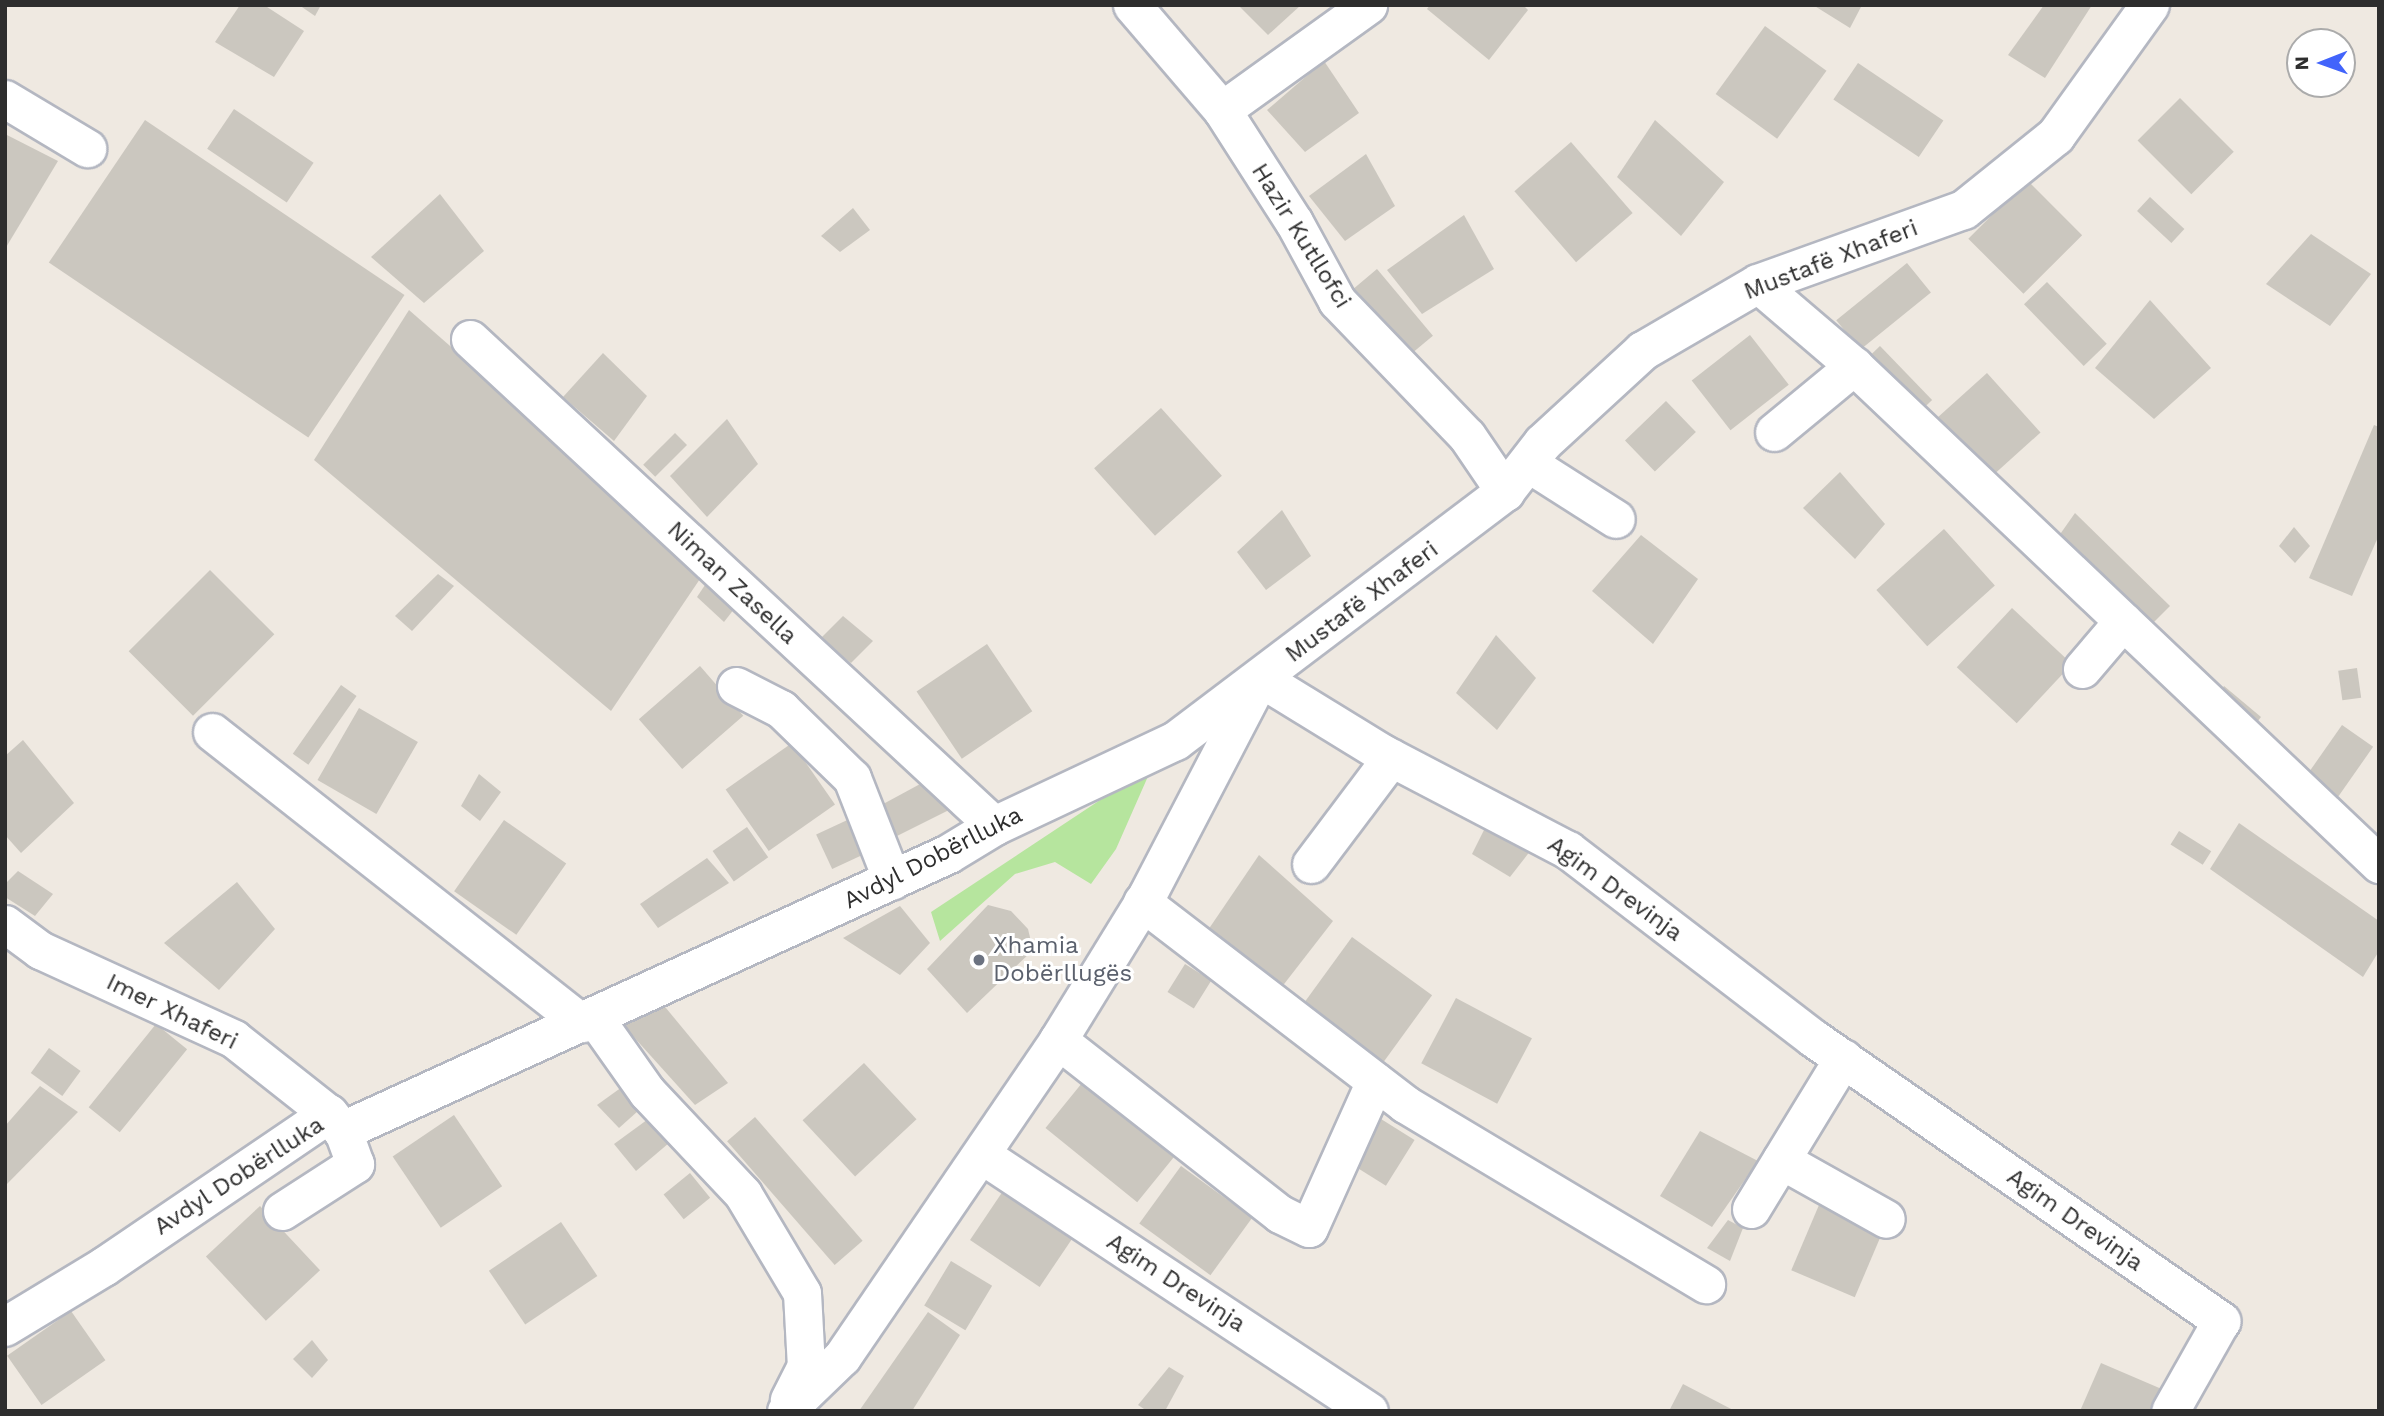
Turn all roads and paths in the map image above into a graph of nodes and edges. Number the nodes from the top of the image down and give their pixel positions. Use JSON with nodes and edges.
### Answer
{"nodes":[{"id":1,"x":1132,"y":5,"type":"edge"},
{"id":2,"x":1368,"y":5,"type":"edge"},
{"id":3,"x":2150,"y":5,"type":"edge"},
{"id":4,"x":5,"y":99,"type":"edge"},
{"id":5,"x":1222,"y":110,"type":"junction"},
{"id":6,"x":88,"y":148,"type":"dead end"},
{"id":7,"x":1758,"y":284,"type":"junction"},
{"id":8,"x":470,"y":339,"type":"dead end"},
{"id":9,"x":1854,"y":366,"type":"junction"},
{"id":10,"x":1774,"y":432,"type":"dead end"},
{"id":11,"x":1517,"y":478,"type":"junction"},
{"id":12,"x":1616,"y":519,"type":"dead end"},
{"id":13,"x":2123,"y":621,"type":"junction"},
{"id":14,"x":2082,"y":669,"type":"dead end"},
{"id":15,"x":1260,"y":678,"type":"junction"},
{"id":16,"x":736,"y":685,"type":"dead end"},
{"id":17,"x":212,"y":732,"type":"dead end"},
{"id":18,"x":1391,"y":758,"type":"junction"},
{"id":19,"x":995,"y":826,"type":"junction"},
{"id":20,"x":2379,"y":863,"type":"edge"},
{"id":21,"x":1311,"y":864,"type":"dead end"},
{"id":22,"x":892,"y":880,"type":"junction"},
{"id":23,"x":1142,"y":902,"type":"junction"},
{"id":24,"x":5,"y":924,"type":"edge"},
{"id":25,"x":588,"y":1020,"type":"junction"},
{"id":26,"x":1058,"y":1040,"type":"junction"},
{"id":27,"x":1843,"y":1058,"type":"junction"},
{"id":28,"x":1376,"y":1081,"type":"junction"},
{"id":29,"x":336,"y":1122,"type":"junction"},
{"id":30,"x":982,"y":1154,"type":"junction"},
{"id":31,"x":1781,"y":1160,"type":"junction"},
{"id":32,"x":1751,"y":1209,"type":"dead end"},
{"id":33,"x":282,"y":1211,"type":"dead end"},
{"id":34,"x":1886,"y":1219,"type":"dead end"},
{"id":35,"x":1706,"y":1284,"type":"dead end"},
{"id":36,"x":5,"y":1327,"type":"edge"},
{"id":37,"x":785,"y":1411,"type":"edge"},
{"id":38,"x":1369,"y":1411,"type":"edge"},
{"id":39,"x":2170,"y":1411,"type":"edge"}],
"edges":[{"from":1,"to":5,"type":"street","name":"Hazir Kutllofci"},
{"from":2,"to":5,"type":"street"},
{"from":3,"to":7,"type":"street","name":"Mustafë Xhaferi"},
{"from":4,"to":6,"type":"street"},
{"from":5,"to":11,"type":"street","name":"Hazir Kutllofci"},
{"from":7,"to":9,"type":"street"},
{"from":7,"to":11,"type":"street","name":"Mustafë Xhaferi"},
{"from":8,"to":19,"type":"street","name":"Niman Zasella"},
{"from":9,"to":10,"type":"street"},
{"from":9,"to":13,"type":"street"},
{"from":11,"to":12,"type":"street"},
{"from":11,"to":15,"type":"street","name":"Mustafë Xhaferi"},
{"from":13,"to":14,"type":"street"},
{"from":13,"to":20,"type":"street"},
{"from":15,"to":18,"type":"street","name":"Agim Drevinja"},
{"from":15,"to":19,"type":"street","name":"Avdyl Dobërlluka"},
{"from":15,"to":23,"type":"street"},
{"from":16,"to":22,"type":"street"},
{"from":17,"to":25,"type":"street"},
{"from":18,"to":21,"type":"street"},
{"from":18,"to":27,"type":"street","name":"Agim Drevinja"},
{"from":19,"to":22,"type":"street","name":"Avdyl Dobërlluka"},
{"from":22,"to":25,"type":"street","name":"Avdyl Dobërlluka"},
{"from":23,"to":26,"type":"street"},
{"from":23,"to":28,"type":"street"},
{"from":24,"to":29,"type":"street","name":"Imer Xhaferi"},
{"from":25,"to":29,"type":"street","name":"Avdyl Dobërlluka"},
{"from":25,"to":37,"type":"street"},
{"from":26,"to":28,"type":"street"},
{"from":26,"to":30,"type":"street"},
{"from":27,"to":31,"type":"street"},
{"from":27,"to":39,"type":"street","name":"Agim Drevinja"},
{"from":28,"to":35,"type":"street"},
{"from":29,"to":33,"type":"street"},
{"from":29,"to":36,"type":"street","name":"Avdyl Dobërlluka"},
{"from":30,"to":37,"type":"street"},
{"from":30,"to":38,"type":"street","name":"Agim Drevinja"},
{"from":31,"to":32,"type":"street"},
{"from":31,"to":34,"type":"street"}]}
